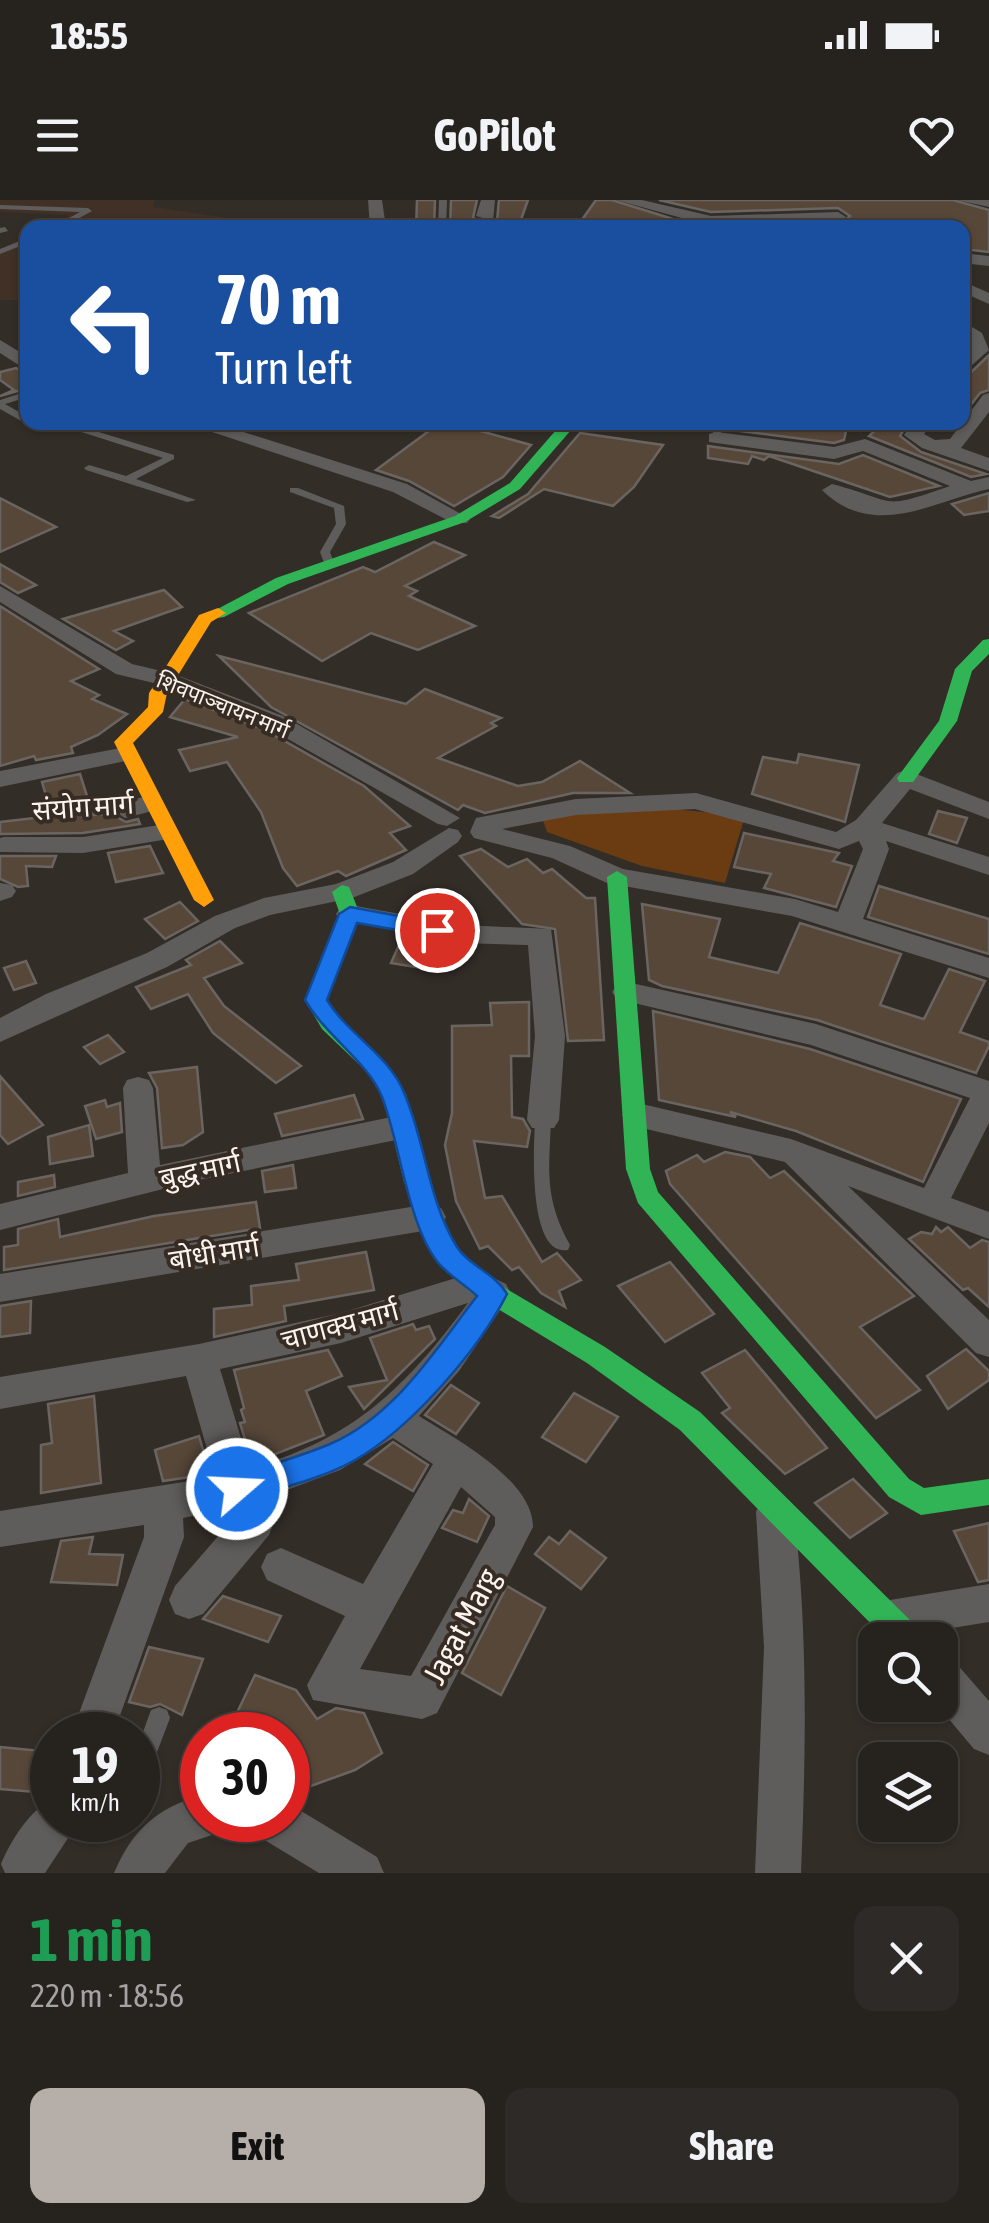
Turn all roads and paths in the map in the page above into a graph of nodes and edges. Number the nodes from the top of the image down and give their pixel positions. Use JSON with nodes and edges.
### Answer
{"nodes":[{"id":1,"x":61,"y":200,"type":"edge"},
{"id":2,"x":488,"y":200,"type":"edge"},
{"id":3,"x":623,"y":200,"type":"edge"},
{"id":4,"x":964,"y":200,"type":"edge"},
{"id":5,"x":989,"y":203,"type":"edge"},
{"id":6,"x":640,"y":204,"type":"junction"},
{"id":7,"x":0,"y":207,"type":"edge"},
{"id":8,"x":88,"y":210,"type":"junction"},
{"id":9,"x":488,"y":218,"type":"dead end"},
{"id":10,"x":624,"y":218,"type":"dead end"},
{"id":11,"x":69,"y":220,"type":"edge"},
{"id":12,"x":707,"y":220,"type":"edge"},
{"id":13,"x":989,"y":399,"type":"edge"},
{"id":14,"x":970,"y":425,"type":"edge"},
{"id":15,"x":81,"y":430,"type":"edge"},
{"id":16,"x":216,"y":430,"type":"edge"},
{"id":17,"x":564,"y":430,"type":"edge"},
{"id":18,"x":718,"y":430,"type":"edge"},
{"id":19,"x":917,"y":430,"type":"edge"},
{"id":20,"x":966,"y":430,"type":"edge"},
{"id":21,"x":716,"y":438,"type":"joint"},
{"id":22,"x":939,"y":446,"type":"junction"},
{"id":23,"x":989,"y":465,"type":"edge"},
{"id":24,"x":89,"y":468,"type":"dead end"},
{"id":25,"x":129,"y":479,"type":"junction"},
{"id":26,"x":989,"y":484,"type":"edge"},
{"id":27,"x":964,"y":485,"type":"junction"},
{"id":28,"x":294,"y":490,"type":"dead end"},
{"id":29,"x":832,"y":490,"type":"dead end"},
{"id":30,"x":191,"y":500,"type":"dead end"},
{"id":31,"x":460,"y":519,"type":"junction"},
{"id":32,"x":329,"y":563,"type":"junction"},
{"id":33,"x":3,"y":598,"type":"edge"},
{"id":34,"x":988,"y":645,"type":"edge"},
{"id":35,"x":166,"y":679,"type":"junction"},
{"id":36,"x":126,"y":754,"type":"junction"},
{"id":37,"x":906,"y":778,"type":"junction"},
{"id":38,"x":0,"y":779,"type":"edge"},
{"id":39,"x":151,"y":803,"type":"junction"},
{"id":40,"x":125,"y":810,"type":"dead end"},
{"id":41,"x":989,"y":811,"type":"edge"},
{"id":42,"x":865,"y":826,"type":"junction"},
{"id":43,"x":448,"y":827,"type":"junction"},
{"id":44,"x":484,"y":828,"type":"junction"},
{"id":45,"x":166,"y":832,"type":"junction"},
{"id":46,"x":1,"y":848,"type":"edge"},
{"id":47,"x":989,"y":866,"type":"edge"},
{"id":48,"x":616,"y":877,"type":"junction"},
{"id":49,"x":204,"y":900,"type":"dead end"},
{"id":50,"x":346,"y":903,"type":"junction"},
{"id":51,"x":848,"y":922,"type":"junction"},
{"id":52,"x":989,"y":968,"type":"edge"},
{"id":53,"x":627,"y":992,"type":"junction"},
{"id":54,"x":0,"y":1031,"type":"edge"},
{"id":55,"x":138,"y":1088,"type":"dead end"},
{"id":56,"x":989,"y":1092,"type":"edge"},
{"id":57,"x":638,"y":1115,"type":"junction"},
{"id":58,"x":543,"y":1120,"type":"joint"},
{"id":59,"x":402,"y":1127,"type":"junction"},
{"id":60,"x":790,"y":1151,"type":"junction"},
{"id":61,"x":146,"y":1181,"type":"junction"},
{"id":62,"x":932,"y":1202,"type":"junction"},
{"id":63,"x":0,"y":1216,"type":"edge"},
{"id":64,"x":429,"y":1217,"type":"junction"},
{"id":65,"x":989,"y":1226,"type":"edge"},
{"id":66,"x":562,"y":1246,"type":"dead end"},
{"id":67,"x":0,"y":1288,"type":"edge"},
{"id":68,"x":486,"y":1289,"type":"junction"},
{"id":69,"x":989,"y":1342,"type":"edge"},
{"id":70,"x":200,"y":1359,"type":"junction"},
{"id":71,"x":0,"y":1393,"type":"edge"},
{"id":72,"x":392,"y":1418,"type":"junction"},
{"id":73,"x":456,"y":1459,"type":"junction"},
{"id":74,"x":237,"y":1489,"type":"junction"},
{"id":75,"x":989,"y":1492,"type":"edge"},
{"id":76,"x":163,"y":1504,"type":"junction"},
{"id":77,"x":774,"y":1505,"type":"junction"},
{"id":78,"x":0,"y":1529,"type":"edge"},
{"id":79,"x":281,"y":1567,"type":"dead end"},
{"id":80,"x":190,"y":1600,"type":"dead end"},
{"id":81,"x":989,"y":1603,"type":"edge"},
{"id":82,"x":372,"y":1608,"type":"junction"},
{"id":83,"x":892,"y":1622,"type":"edge"},
{"id":84,"x":923,"y":1622,"type":"edge"},
{"id":85,"x":958,"y":1697,"type":"edge"},
{"id":86,"x":100,"y":1712,"type":"edge"},
{"id":87,"x":989,"y":1734,"type":"edge"},
{"id":88,"x":180,"y":1823,"type":"edge"},
{"id":89,"x":39,"y":1842,"type":"edge"},
{"id":90,"x":310,"y":1842,"type":"edge"},
{"id":91,"x":20,"y":1863,"type":"edge"},
{"id":92,"x":137,"y":1873,"type":"edge"},
{"id":93,"x":362,"y":1873,"type":"edge"},
{"id":94,"x":778,"y":1873,"type":"edge"}],
"edges":[{"from":1,"to":8,"type":"lane"},
{"from":2,"to":9,"type":"street"},
{"from":3,"to":6,"type":"street"},
{"from":4,"to":5,"type":"street"},
{"from":6,"to":10,"type":"street"},
{"from":6,"to":12,"type":"street"},
{"from":7,"to":8,"type":"lane"},
{"from":8,"to":11,"type":"lane"},
{"from":13,"to":14,"type":"street"},
{"from":15,"to":25,"type":"lane"},
{"from":16,"to":31,"type":"street"},
{"from":17,"to":31,"type":"street"},
{"from":18,"to":21,"type":"lane"},
{"from":19,"to":22,"type":"street"},
{"from":20,"to":22,"type":"street"},
{"from":21,"to":27,"type":"street"},
{"from":22,"to":23,"type":"street"},
{"from":24,"to":25,"type":"lane"},
{"from":25,"to":30,"type":"lane"},
{"from":26,"to":27,"type":"street"},
{"from":27,"to":29,"type":"street"},
{"from":28,"to":32,"type":"lane"},
{"from":31,"to":32,"type":"street"},
{"from":32,"to":35,"type":"street"},
{"from":33,"to":35,"type":"street","name":"शिवपाञ्चायन मार्ग"},
{"from":34,"to":37,"type":"street"},
{"from":35,"to":36,"type":"street"},
{"from":35,"to":43,"type":"street","name":"शिवपाञ्चायन मार्ग"},
{"from":36,"to":38,"type":"street"},
{"from":36,"to":39,"type":"street"},
{"from":37,"to":41,"type":"street"},
{"from":37,"to":42,"type":"street"},
{"from":39,"to":40,"type":"street"},
{"from":39,"to":45,"type":"street"},
{"from":42,"to":44,"type":"street"},
{"from":42,"to":47,"type":"street"},
{"from":42,"to":51,"type":"street"},
{"from":43,"to":44,"type":"street"},
{"from":43,"to":50,"type":"street"},
{"from":44,"to":48,"type":"street"},
{"from":45,"to":46,"type":"street","name":"संयोग मार्ग"},
{"from":45,"to":49,"type":"street"},
{"from":48,"to":51,"type":"street"},
{"from":48,"to":53,"type":"street"},
{"from":50,"to":54,"type":"street"},
{"from":50,"to":58,"type":"street"},
{"from":50,"to":59,"type":"street"},
{"from":51,"to":52,"type":"street"},
{"from":53,"to":56,"type":"street"},
{"from":53,"to":57,"type":"street"},
{"from":55,"to":61,"type":"street"},
{"from":56,"to":62,"type":"street"},
{"from":57,"to":60,"type":"street"},
{"from":57,"to":75,"type":"street"},
{"from":58,"to":66,"type":"lane"},
{"from":59,"to":61,"type":"street","name":"बुद्ध मार्ग"},
{"from":59,"to":64,"type":"street"},
{"from":60,"to":62,"type":"street"},
{"from":60,"to":69,"type":"street"},
{"from":61,"to":63,"type":"street","name":"बुद्ध मार्ग"},
{"from":62,"to":65,"type":"street"},
{"from":64,"to":67,"type":"street","name":"बोधी मार्ग"},
{"from":64,"to":68,"type":"street"},
{"from":68,"to":70,"type":"street","name":"चाणक्य मार्ग"},
{"from":68,"to":72,"type":"street"},
{"from":68,"to":77,"type":"street"},
{"from":70,"to":71,"type":"street","name":"चाणक्य मार्ग"},
{"from":70,"to":74,"type":"street"},
{"from":72,"to":73,"type":"street","name":"Jagat Marg"},
{"from":72,"to":74,"type":"street"},
{"from":73,"to":82,"type":"street","name":"Jagat Marg"},
{"from":73,"to":82,"type":"street","name":"Jagat Marg"},
{"from":74,"to":76,"type":"street"},
{"from":74,"to":80,"type":"street"},
{"from":76,"to":78,"type":"street"},
{"from":76,"to":86,"type":"street"},
{"from":77,"to":83,"type":"street"},
{"from":77,"to":94,"type":"street"},
{"from":79,"to":82,"type":"street"},
{"from":81,"to":84,"type":"street"},
{"from":85,"to":87,"type":"street"},
{"from":88,"to":92,"type":"street"},
{"from":89,"to":91,"type":"street"},
{"from":90,"to":93,"type":"street"}]}
